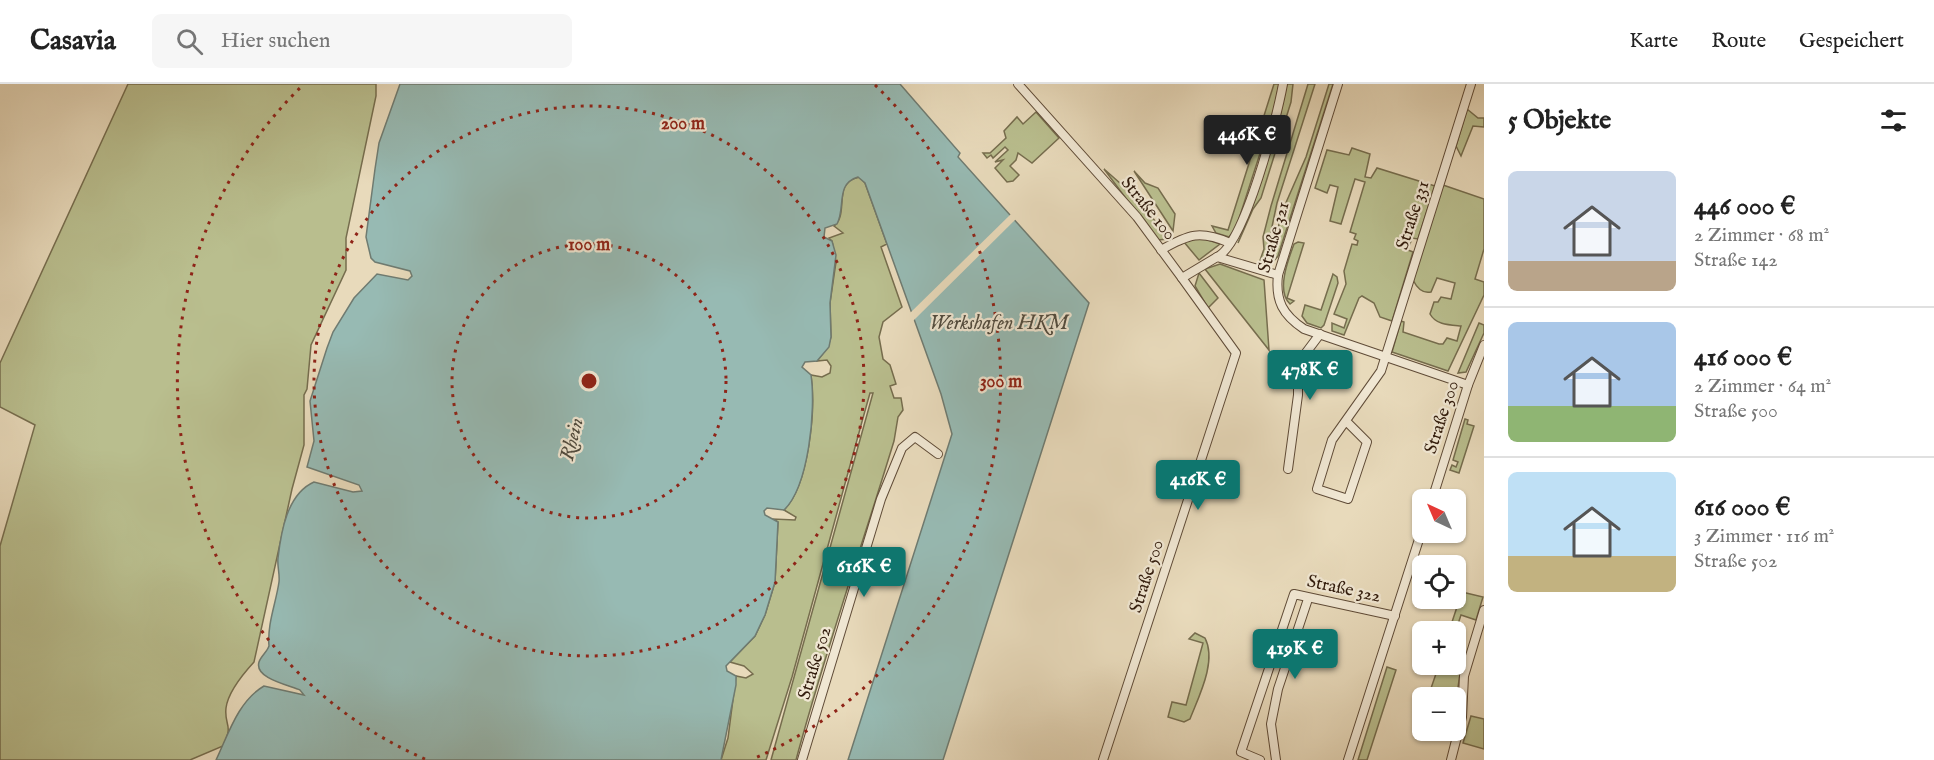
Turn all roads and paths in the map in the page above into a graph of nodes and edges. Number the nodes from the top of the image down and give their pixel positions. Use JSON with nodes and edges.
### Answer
{"nodes":[{"id":1,"x":1018,"y":84,"type":"edge"},
{"id":2,"x":1283,"y":84,"type":"edge"},
{"id":3,"x":1338,"y":84,"type":"edge"},
{"id":4,"x":1471,"y":84,"type":"edge"},
{"id":5,"x":1230,"y":243,"type":"junction"},
{"id":6,"x":1161,"y":250,"type":"junction"},
{"id":7,"x":1217,"y":257,"type":"junction"},
{"id":8,"x":1278,"y":274,"type":"junction"},
{"id":9,"x":1182,"y":278,"type":"junction"},
{"id":10,"x":1320,"y":334,"type":"junction"},
{"id":11,"x":1484,"y":345,"type":"edge"},
{"id":12,"x":1384,"y":357,"type":"junction"},
{"id":13,"x":1468,"y":385,"type":"junction"},
{"id":14,"x":1346,"y":421,"type":"junction"},
{"id":15,"x":938,"y":454,"type":"dead end"},
{"id":16,"x":1288,"y":469,"type":"dead end"},
{"id":17,"x":1435,"y":489,"type":"edge"},
{"id":18,"x":1418,"y":543,"type":"edge"},
{"id":19,"x":1308,"y":599,"type":"junction"},
{"id":20,"x":1484,"y":610,"type":"edge"},
{"id":21,"x":1395,"y":616,"type":"junction"},
{"id":22,"x":802,"y":760,"type":"edge"},
{"id":23,"x":1103,"y":760,"type":"edge"},
{"id":24,"x":1260,"y":760,"type":"edge"},
{"id":25,"x":1276,"y":760,"type":"edge"},
{"id":26,"x":1348,"y":760,"type":"edge"},
{"id":27,"x":1451,"y":760,"type":"edge"}],
"edges":[{"from":1,"to":6,"type":"street","name":"Straße 100"},
{"from":2,"to":5,"type":"street"},
{"from":3,"to":8,"type":"street","name":"Straße 321"},
{"from":4,"to":12,"type":"street","name":"Straße 331"},
{"from":5,"to":6,"type":"street"},
{"from":5,"to":7,"type":"street"},
{"from":6,"to":9,"type":"street","name":"Straße 100"},
{"from":7,"to":8,"type":"street"},
{"from":7,"to":9,"type":"street"},
{"from":8,"to":10,"type":"street","name":"Straße 321"},
{"from":9,"to":23,"type":"street","name":"Straße 500"},
{"from":10,"to":12,"type":"street","name":"Straße 321"},
{"from":10,"to":16,"type":"street"},
{"from":11,"to":13,"type":"street","name":"Straße 300"},
{"from":12,"to":13,"type":"street","name":"Straße 321"},
{"from":12,"to":14,"type":"street"},
{"from":13,"to":17,"type":"street","name":"Straße 300"},
{"from":14,"to":14,"type":"street"},
{"from":15,"to":22,"type":"street","name":"Straße 502"},
{"from":18,"to":21,"type":"street"},
{"from":19,"to":21,"type":"street","name":"Straße 322"},
{"from":19,"to":24,"type":"street","name":"Straße 322"},
{"from":19,"to":25,"type":"street"},
{"from":20,"to":27,"type":"street"},
{"from":21,"to":26,"type":"street"}]}
